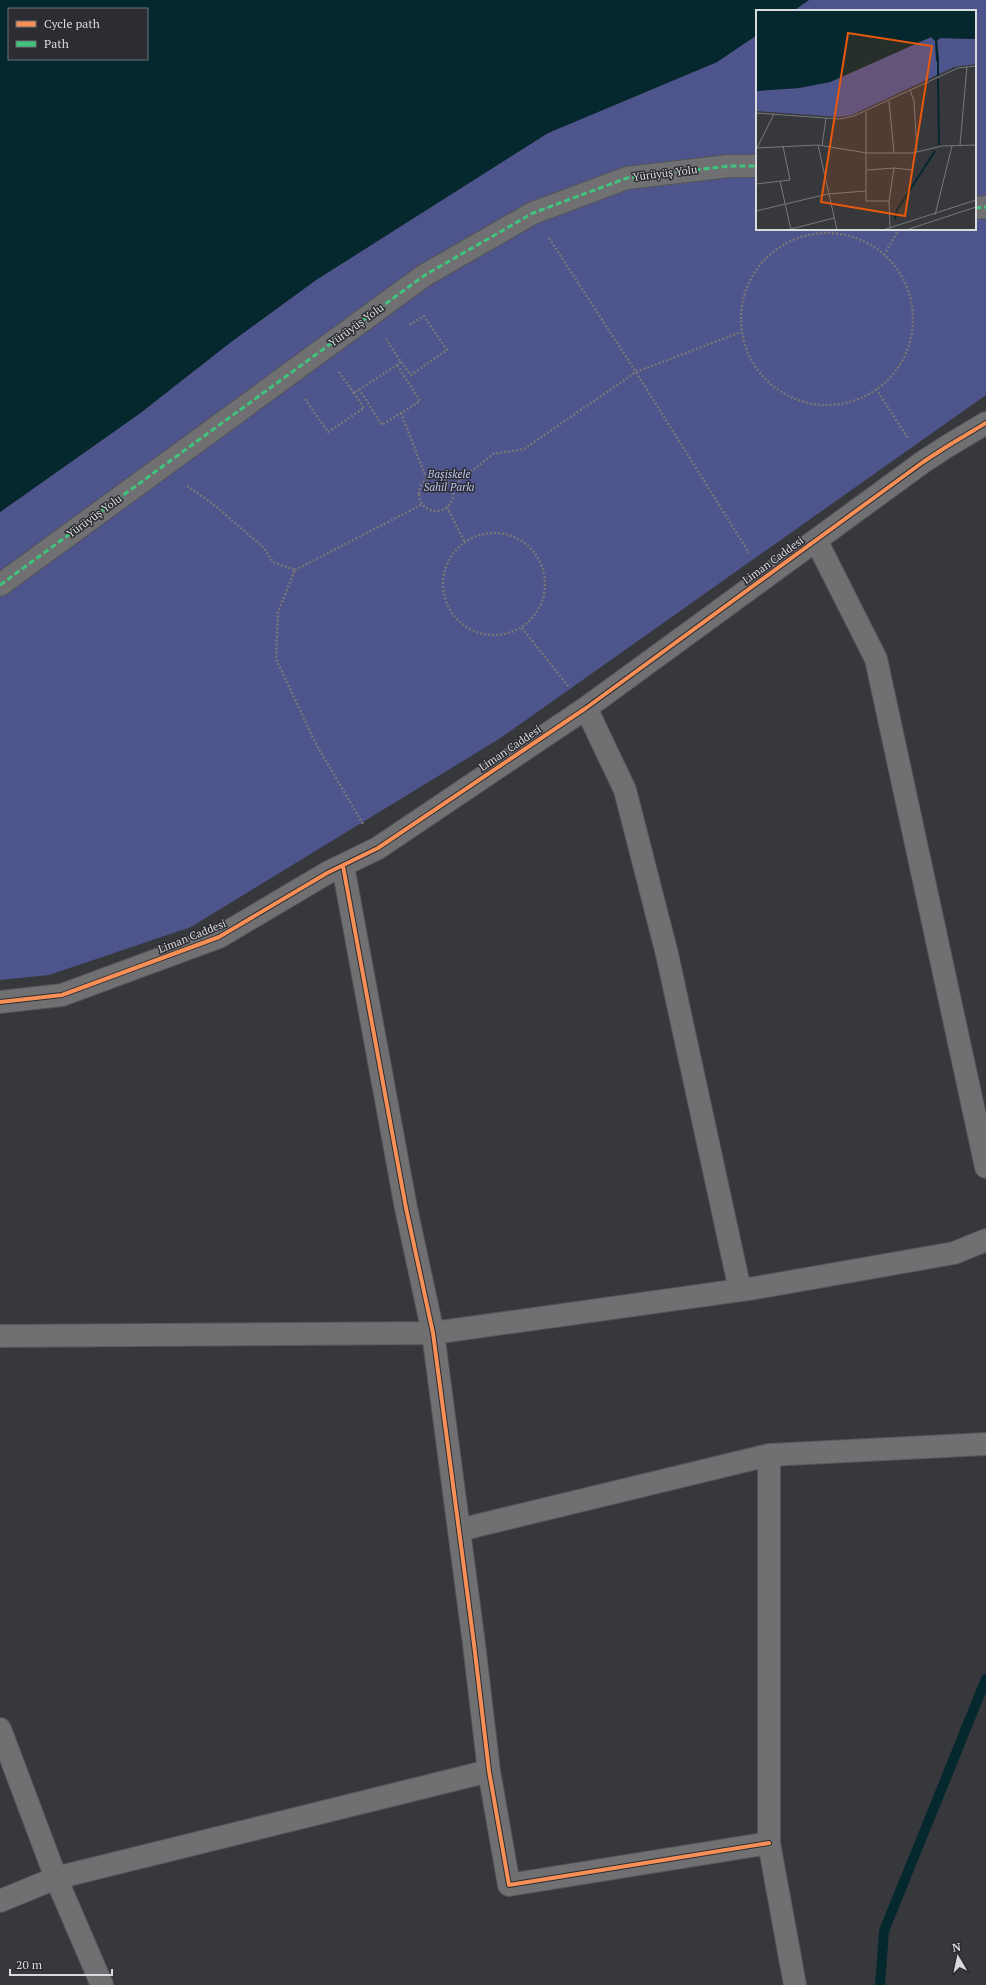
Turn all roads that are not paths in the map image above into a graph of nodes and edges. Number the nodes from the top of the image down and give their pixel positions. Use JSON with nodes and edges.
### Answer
{"nodes":[{"id":1,"x":756,"y":166,"type":"edge"},
{"id":2,"x":986,"y":207,"type":"edge"},
{"id":3,"x":976,"y":208,"type":"edge"},
{"id":4,"x":986,"y":423,"type":"edge"},
{"id":5,"x":816,"y":540,"type":"junction"},
{"id":6,"x":0,"y":585,"type":"edge"},
{"id":7,"x":586,"y":708,"type":"junction"},
{"id":8,"x":343,"y":866,"type":"junction"},
{"id":9,"x":0,"y":1002,"type":"edge"},
{"id":10,"x":986,"y":1168,"type":"edge"},
{"id":11,"x":986,"y":1240,"type":"edge"},
{"id":12,"x":740,"y":1290,"type":"junction"},
{"id":13,"x":433,"y":1333,"type":"junction"},
{"id":14,"x":0,"y":1336,"type":"edge"},
{"id":15,"x":986,"y":1444,"type":"edge"},
{"id":16,"x":769,"y":1455,"type":"junction"},
{"id":17,"x":459,"y":1530,"type":"junction"},
{"id":18,"x":0,"y":1729,"type":"edge"},
{"id":19,"x":489,"y":1772,"type":"junction"},
{"id":20,"x":769,"y":1843,"type":"junction"},
{"id":21,"x":56,"y":1878,"type":"junction"},
{"id":22,"x":0,"y":1902,"type":"edge"},
{"id":23,"x":102,"y":1985,"type":"edge"},
{"id":24,"x":795,"y":1985,"type":"edge"}],
"edges":[{"from":1,"to":6,"type":"street","name":"Yürüyüş Yolu"},
{"from":2,"to":3,"type":"street"},
{"from":4,"to":5,"type":"street","name":"Liman Caddesi"},
{"from":5,"to":7,"type":"street","name":"Liman Caddesi"},
{"from":5,"to":10,"type":"street"},
{"from":7,"to":8,"type":"street","name":"Liman Caddesi"},
{"from":7,"to":12,"type":"street"},
{"from":8,"to":9,"type":"street","name":"Liman Caddesi"},
{"from":8,"to":13,"type":"street"},
{"from":11,"to":12,"type":"street"},
{"from":12,"to":13,"type":"street"},
{"from":13,"to":14,"type":"street"},
{"from":13,"to":17,"type":"street"},
{"from":15,"to":16,"type":"street"},
{"from":16,"to":17,"type":"street"},
{"from":16,"to":20,"type":"street"},
{"from":17,"to":19,"type":"street"},
{"from":18,"to":21,"type":"street"},
{"from":19,"to":20,"type":"street"},
{"from":19,"to":21,"type":"street"},
{"from":20,"to":24,"type":"street"},
{"from":21,"to":22,"type":"street"},
{"from":21,"to":23,"type":"street"}]}
